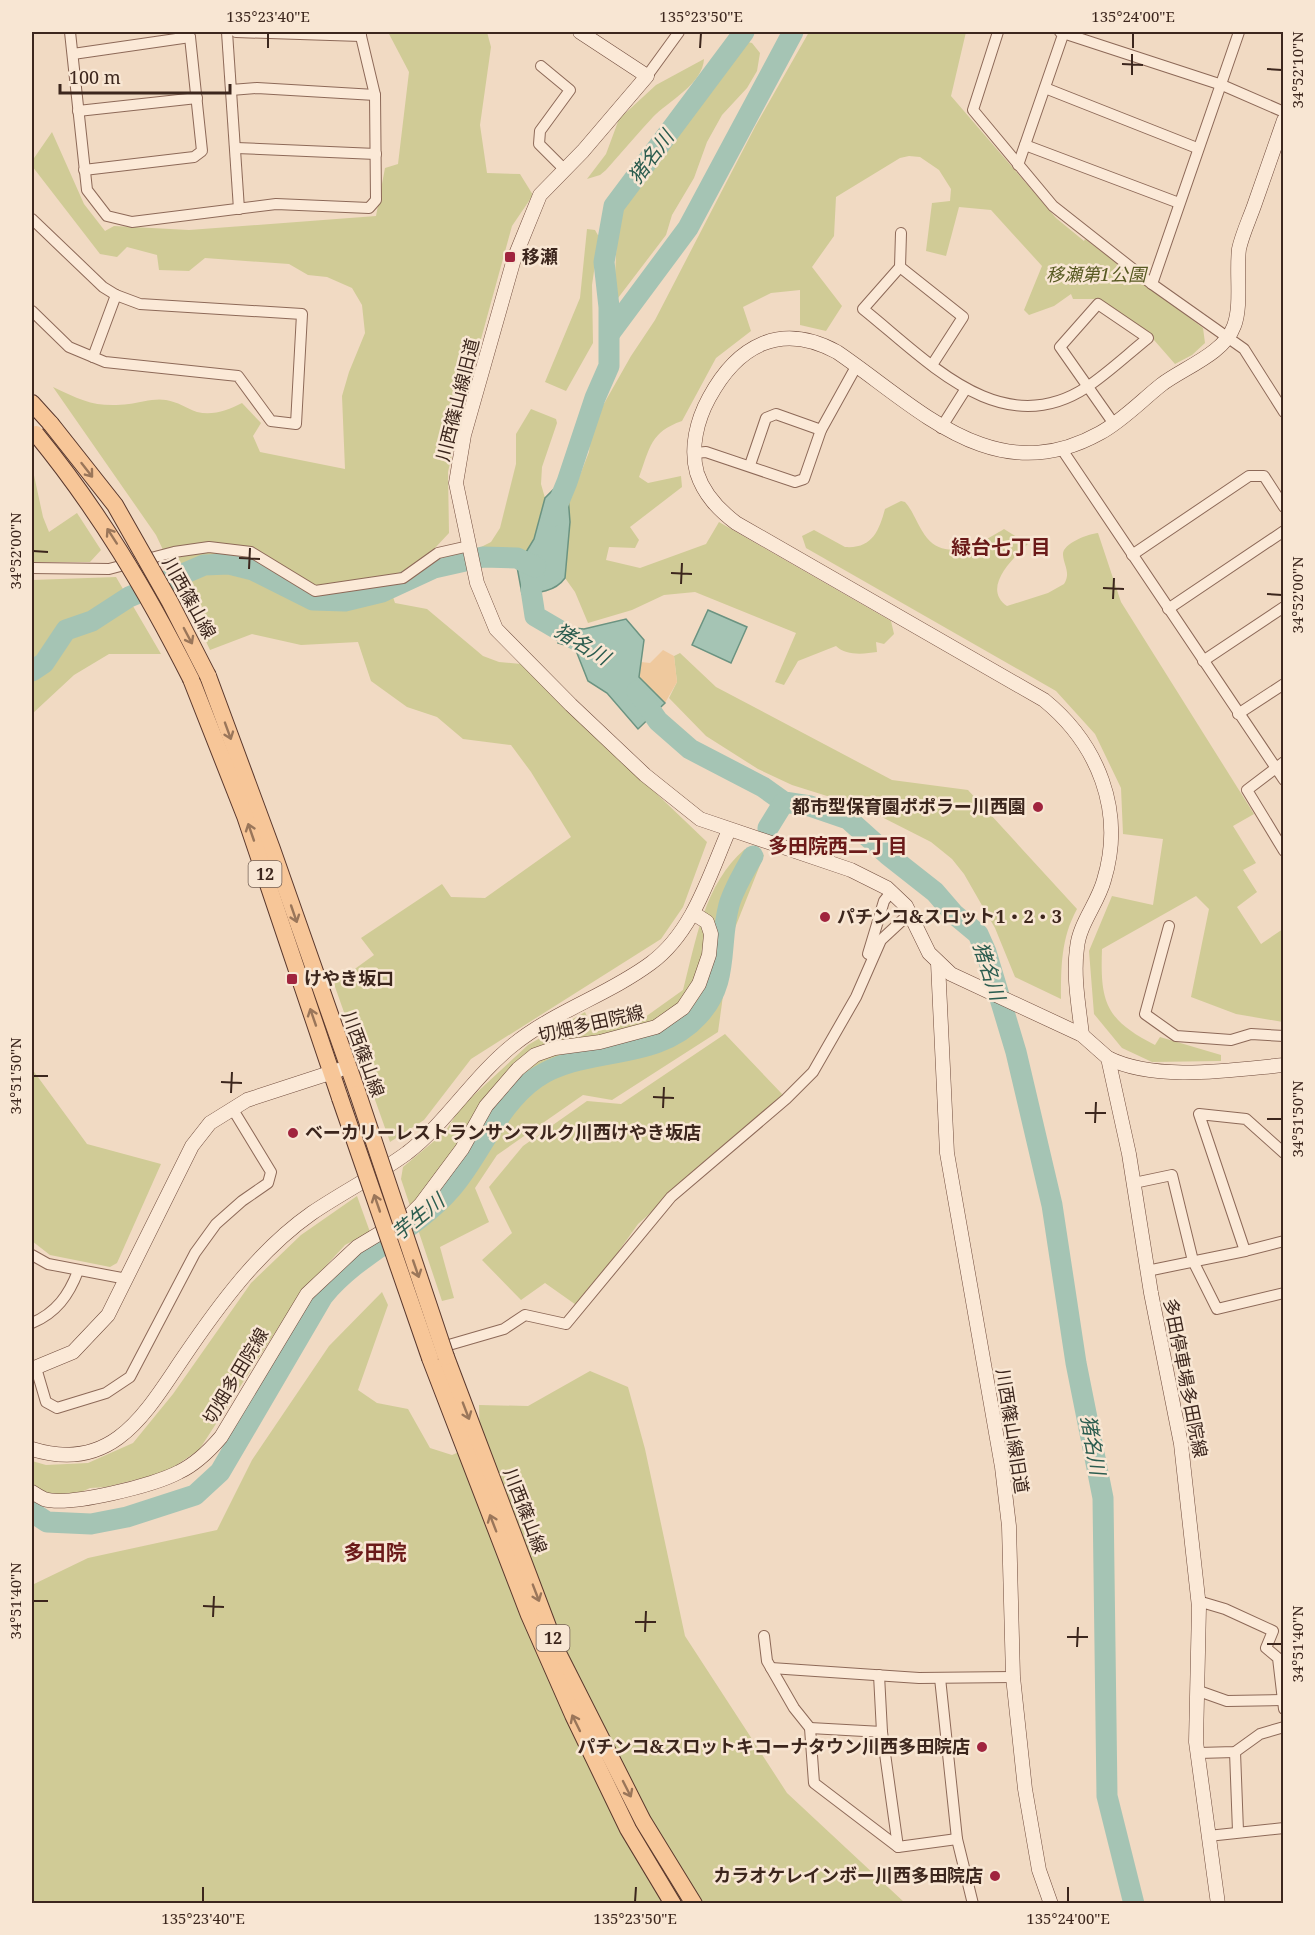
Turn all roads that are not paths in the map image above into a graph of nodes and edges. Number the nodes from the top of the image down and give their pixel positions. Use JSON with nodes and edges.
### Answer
{"nodes":[{"id":1,"x":70,"y":32,"type":"edge"},
{"id":2,"x":227,"y":32,"type":"edge"},
{"id":3,"x":236,"y":32,"type":"edge"},
{"id":4,"x":580,"y":32,"type":"edge"},
{"id":5,"x":679,"y":32,"type":"edge"},
{"id":6,"x":998,"y":32,"type":"edge"},
{"id":7,"x":1063,"y":32,"type":"edge"},
{"id":8,"x":1239,"y":32,"type":"edge"},
{"id":9,"x":188,"y":34,"type":"edge"},
{"id":10,"x":361,"y":34,"type":"edge"},
{"id":11,"x":72,"y":54,"type":"junction"},
{"id":12,"x":541,"y":66,"type":"dead end"},
{"id":13,"x":647,"y":76,"type":"junction"},
{"id":14,"x":1222,"y":85,"type":"junction"},
{"id":15,"x":1045,"y":88,"type":"junction"},
{"id":16,"x":231,"y":90,"type":"junction"},
{"id":17,"x":375,"y":95,"type":"junction"},
{"id":18,"x":197,"y":98,"type":"junction"},
{"id":19,"x":78,"y":111,"type":"junction"},
{"id":20,"x":1284,"y":112,"type":"edge"},
{"id":21,"x":1284,"y":120,"type":"edge"},
{"id":22,"x":1025,"y":145,"type":"junction"},
{"id":23,"x":236,"y":148,"type":"junction"},
{"id":24,"x":1197,"y":148,"type":"junction"},
{"id":25,"x":376,"y":154,"type":"junction"},
{"id":26,"x":1018,"y":165,"type":"junction"},
{"id":27,"x":564,"y":169,"type":"junction"},
{"id":28,"x":84,"y":170,"type":"junction"},
{"id":29,"x":1179,"y":203,"type":"junction"},
{"id":30,"x":239,"y":209,"type":"junction"},
{"id":31,"x":32,"y":219,"type":"edge"},
{"id":32,"x":901,"y":233,"type":"dead end"},
{"id":33,"x":900,"y":267,"type":"junction"},
{"id":34,"x":1152,"y":284,"type":"junction"},
{"id":35,"x":116,"y":295,"type":"junction"},
{"id":36,"x":32,"y":311,"type":"edge"},
{"id":37,"x":1228,"y":337,"type":"junction"},
{"id":38,"x":93,"y":357,"type":"junction"},
{"id":39,"x":932,"y":364,"type":"junction"},
{"id":40,"x":857,"y":366,"type":"junction"},
{"id":41,"x":1087,"y":387,"type":"junction"},
{"id":42,"x":965,"y":390,"type":"junction"},
{"id":43,"x":32,"y":403,"type":"edge"},
{"id":44,"x":1284,"y":412,"type":"edge"},
{"id":45,"x":1114,"y":424,"type":"junction"},
{"id":46,"x":941,"y":428,"type":"junction"},
{"id":47,"x":820,"y":430,"type":"junction"},
{"id":48,"x":34,"y":431,"type":"edge"},
{"id":49,"x":1061,"y":448,"type":"junction"},
{"id":50,"x":694,"y":453,"type":"junction"},
{"id":51,"x":750,"y":465,"type":"junction"},
{"id":52,"x":1284,"y":507,"type":"edge"},
{"id":53,"x":1284,"y":531,"type":"edge"},
{"id":54,"x":471,"y":555,"type":"junction"},
{"id":55,"x":1132,"y":555,"type":"junction"},
{"id":56,"x":32,"y":568,"type":"edge"},
{"id":57,"x":1284,"y":607,"type":"edge"},
{"id":58,"x":1168,"y":609,"type":"junction"},
{"id":59,"x":1203,"y":661,"type":"junction"},
{"id":60,"x":200,"y":677,"type":"junction"},
{"id":61,"x":1284,"y":684,"type":"edge"},
{"id":62,"x":1238,"y":714,"type":"junction"},
{"id":63,"x":1280,"y":765,"type":"edge"},
{"id":64,"x":1284,"y":780,"type":"edge"},
{"id":65,"x":729,"y":830,"type":"junction"},
{"id":66,"x":1284,"y":851,"type":"edge"},
{"id":67,"x":891,"y":892,"type":"junction"},
{"id":68,"x":693,"y":913,"type":"junction"},
{"id":69,"x":909,"y":914,"type":"junction"},
{"id":70,"x":1169,"y":926,"type":"dead end"},
{"id":71,"x":938,"y":963,"type":"junction"},
{"id":72,"x":855,"y":997,"type":"junction"},
{"id":73,"x":1082,"y":1035,"type":"junction"},
{"id":74,"x":1284,"y":1036,"type":"edge"},
{"id":75,"x":1108,"y":1058,"type":"junction"},
{"id":76,"x":1284,"y":1065,"type":"edge"},
{"id":77,"x":339,"y":1070,"type":"junction"},
{"id":78,"x":232,"y":1108,"type":"junction"},
{"id":79,"x":1284,"y":1153,"type":"edge"},
{"id":80,"x":1134,"y":1183,"type":"junction"},
{"id":81,"x":1284,"y":1240,"type":"edge"},
{"id":82,"x":1245,"y":1251,"type":"junction"},
{"id":83,"x":32,"y":1255,"type":"edge"},
{"id":84,"x":1193,"y":1261,"type":"junction"},
{"id":85,"x":78,"y":1271,"type":"junction"},
{"id":86,"x":1147,"y":1271,"type":"junction"},
{"id":87,"x":127,"y":1279,"type":"junction"},
{"id":88,"x":1284,"y":1293,"type":"edge"},
{"id":89,"x":32,"y":1323,"type":"edge"},
{"id":90,"x":439,"y":1354,"type":"junction"},
{"id":91,"x":34,"y":1369,"type":"edge"},
{"id":92,"x":32,"y":1449,"type":"edge"},
{"id":93,"x":32,"y":1492,"type":"edge"},
{"id":94,"x":1198,"y":1601,"type":"junction"},
{"id":95,"x":764,"y":1636,"type":"dead end"},
{"id":96,"x":771,"y":1668,"type":"junction"},
{"id":97,"x":879,"y":1675,"type":"junction"},
{"id":98,"x":1013,"y":1677,"type":"junction"},
{"id":99,"x":940,"y":1678,"type":"junction"},
{"id":100,"x":1196,"y":1690,"type":"junction"},
{"id":101,"x":1283,"y":1704,"type":"edge"},
{"id":102,"x":1284,"y":1727,"type":"edge"},
{"id":103,"x":810,"y":1728,"type":"junction"},
{"id":104,"x":882,"y":1732,"type":"junction"},
{"id":105,"x":1235,"y":1752,"type":"junction"},
{"id":106,"x":1198,"y":1753,"type":"junction"},
{"id":107,"x":1284,"y":1828,"type":"edge"},
{"id":108,"x":1238,"y":1831,"type":"junction"},
{"id":109,"x":1209,"y":1836,"type":"junction"},
{"id":110,"x":957,"y":1839,"type":"junction"},
{"id":111,"x":898,"y":1847,"type":"junction"},
{"id":112,"x":674,"y":1904,"type":"edge"},
{"id":113,"x":694,"y":1904,"type":"edge"},
{"id":114,"x":973,"y":1904,"type":"edge"},
{"id":115,"x":1051,"y":1904,"type":"edge"},
{"id":116,"x":1218,"y":1904,"type":"edge"}],
"edges":[{"from":1,"to":11,"type":"street"},
{"from":2,"to":16,"type":"street"},
{"from":3,"to":10,"type":"street"},
{"from":4,"to":13,"type":"street"},
{"from":5,"to":13,"type":"street","name":"川西篠山線旧道"},
{"from":6,"to":26,"type":"street"},
{"from":7,"to":14,"type":"street"},
{"from":7,"to":15,"type":"street"},
{"from":8,"to":14,"type":"street"},
{"from":9,"to":11,"type":"street"},
{"from":9,"to":18,"type":"street"},
{"from":10,"to":17,"type":"street"},
{"from":11,"to":19,"type":"street"},
{"from":12,"to":27,"type":"street"},
{"from":13,"to":27,"type":"street","name":"川西篠山線旧道"},
{"from":14,"to":20,"type":"street"},
{"from":14,"to":24,"type":"street"},
{"from":15,"to":22,"type":"street"},
{"from":15,"to":24,"type":"street"},
{"from":16,"to":17,"type":"street"},
{"from":16,"to":23,"type":"street"},
{"from":17,"to":25,"type":"street"},
{"from":18,"to":19,"type":"street"},
{"from":18,"to":28,"type":"street"},
{"from":19,"to":28,"type":"street"},
{"from":21,"to":37,"type":"street"},
{"from":22,"to":26,"type":"street"},
{"from":22,"to":29,"type":"street"},
{"from":23,"to":25,"type":"street"},
{"from":23,"to":30,"type":"street"},
{"from":24,"to":29,"type":"street"},
{"from":25,"to":30,"type":"street"},
{"from":26,"to":34,"type":"street"},
{"from":27,"to":54,"type":"street","name":"川西篠山線旧道"},
{"from":28,"to":30,"type":"street"},
{"from":29,"to":34,"type":"street"},
{"from":31,"to":35,"type":"street"},
{"from":32,"to":33,"type":"street"},
{"from":33,"to":39,"type":"street"},
{"from":33,"to":39,"type":"street"},
{"from":34,"to":37,"type":"street"},
{"from":35,"to":38,"type":"street"},
{"from":35,"to":38,"type":"street"},
{"from":36,"to":38,"type":"street"},
{"from":37,"to":44,"type":"street"},
{"from":37,"to":45,"type":"street"},
{"from":39,"to":42,"type":"street"},
{"from":40,"to":46,"type":"street"},
{"from":40,"to":47,"type":"street"},
{"from":40,"to":50,"type":"street"},
{"from":41,"to":41,"type":"street"},
{"from":41,"to":42,"type":"street"},
{"from":41,"to":45,"type":"street"},
{"from":42,"to":46,"type":"street"},
{"from":43,"to":60,"type":"main road","name":"川西篠山線","number":"12","one_way":true,"bridge":true},
{"from":45,"to":49,"type":"street"},
{"from":46,"to":49,"type":"street"},
{"from":47,"to":51,"type":"street"},
{"from":47,"to":51,"type":"street"},
{"from":60,"to":48,"type":"main road","name":"川西篠山線","number":"12","one_way":true,"bridge":true},
{"from":49,"to":55,"type":"street"},
{"from":50,"to":51,"type":"street"},
{"from":50,"to":73,"type":"street"},
{"from":52,"to":55,"type":"street"},
{"from":53,"to":58,"type":"street"},
{"from":54,"to":56,"type":"street"},
{"from":54,"to":65,"type":"street","name":"川西篠山線旧道"},
{"from":55,"to":58,"type":"street"},
{"from":57,"to":59,"type":"street"},
{"from":58,"to":59,"type":"street"},
{"from":59,"to":62,"type":"street"},
{"from":60,"to":77,"type":"main road","name":"川西篠山線","number":"12"},
{"from":61,"to":62,"type":"street"},
{"from":62,"to":63,"type":"street"},
{"from":63,"to":64,"type":"street"},
{"from":63,"to":66,"type":"street"},
{"from":65,"to":67,"type":"street"},
{"from":65,"to":68,"type":"street"},
{"from":67,"to":69,"type":"street"},
{"from":67,"to":72,"type":"street"},
{"from":68,"to":92,"type":"street"},
{"from":68,"to":93,"type":"street","name":"切畑多田院線"},
{"from":69,"to":71,"type":"street"},
{"from":69,"to":72,"type":"street"},
{"from":70,"to":74,"type":"street"},
{"from":71,"to":73,"type":"street"},
{"from":71,"to":98,"type":"street","name":"川西篠山線旧道"},
{"from":72,"to":90,"type":"street"},
{"from":73,"to":75,"type":"street"},
{"from":75,"to":76,"type":"street"},
{"from":75,"to":80,"type":"street","name":"多田停車場多田院線"},
{"from":77,"to":78,"type":"street"},
{"from":90,"to":77,"type":"main road","name":"川西篠山線","number":"12","one_way":true,"bridge":true},
{"from":77,"to":90,"type":"main road","name":"川西篠山線","number":"12","one_way":true,"bridge":true},
{"from":78,"to":87,"type":"street"},
{"from":78,"to":91,"type":"street"},
{"from":79,"to":82,"type":"street"},
{"from":80,"to":84,"type":"street"},
{"from":80,"to":86,"type":"street","name":"多田停車場多田院線"},
{"from":81,"to":82,"type":"street"},
{"from":82,"to":84,"type":"street"},
{"from":83,"to":85,"type":"street"},
{"from":84,"to":86,"type":"street"},
{"from":84,"to":88,"type":"street"},
{"from":85,"to":87,"type":"street"},
{"from":85,"to":89,"type":"street"},
{"from":86,"to":94,"type":"street","name":"多田停車場多田院線"},
{"from":87,"to":91,"type":"street"},
{"from":112,"to":90,"type":"main road","name":"川西篠山線","number":"12","one_way":true},
{"from":90,"to":113,"type":"main road","name":"川西篠山線","number":"12","one_way":true},
{"from":94,"to":100,"type":"street","name":"多田停車場多田院線"},
{"from":94,"to":101,"type":"street"},
{"from":95,"to":96,"type":"street"},
{"from":96,"to":97,"type":"street"},
{"from":96,"to":103,"type":"street"},
{"from":97,"to":99,"type":"street"},
{"from":97,"to":104,"type":"street"},
{"from":98,"to":99,"type":"street"},
{"from":98,"to":115,"type":"street","name":"川西篠山線旧道"},
{"from":99,"to":110,"type":"street"},
{"from":100,"to":101,"type":"street"},
{"from":100,"to":106,"type":"street","name":"多田停車場多田院線"},
{"from":102,"to":105,"type":"street"},
{"from":103,"to":104,"type":"street"},
{"from":103,"to":111,"type":"street"},
{"from":104,"to":111,"type":"street"},
{"from":105,"to":106,"type":"street"},
{"from":105,"to":108,"type":"street"},
{"from":106,"to":109,"type":"street","name":"多田停車場多田院線"},
{"from":107,"to":108,"type":"street"},
{"from":108,"to":109,"type":"street"},
{"from":109,"to":116,"type":"street","name":"多田停車場多田院線"},
{"from":110,"to":111,"type":"street"},
{"from":110,"to":114,"type":"street"}]}
